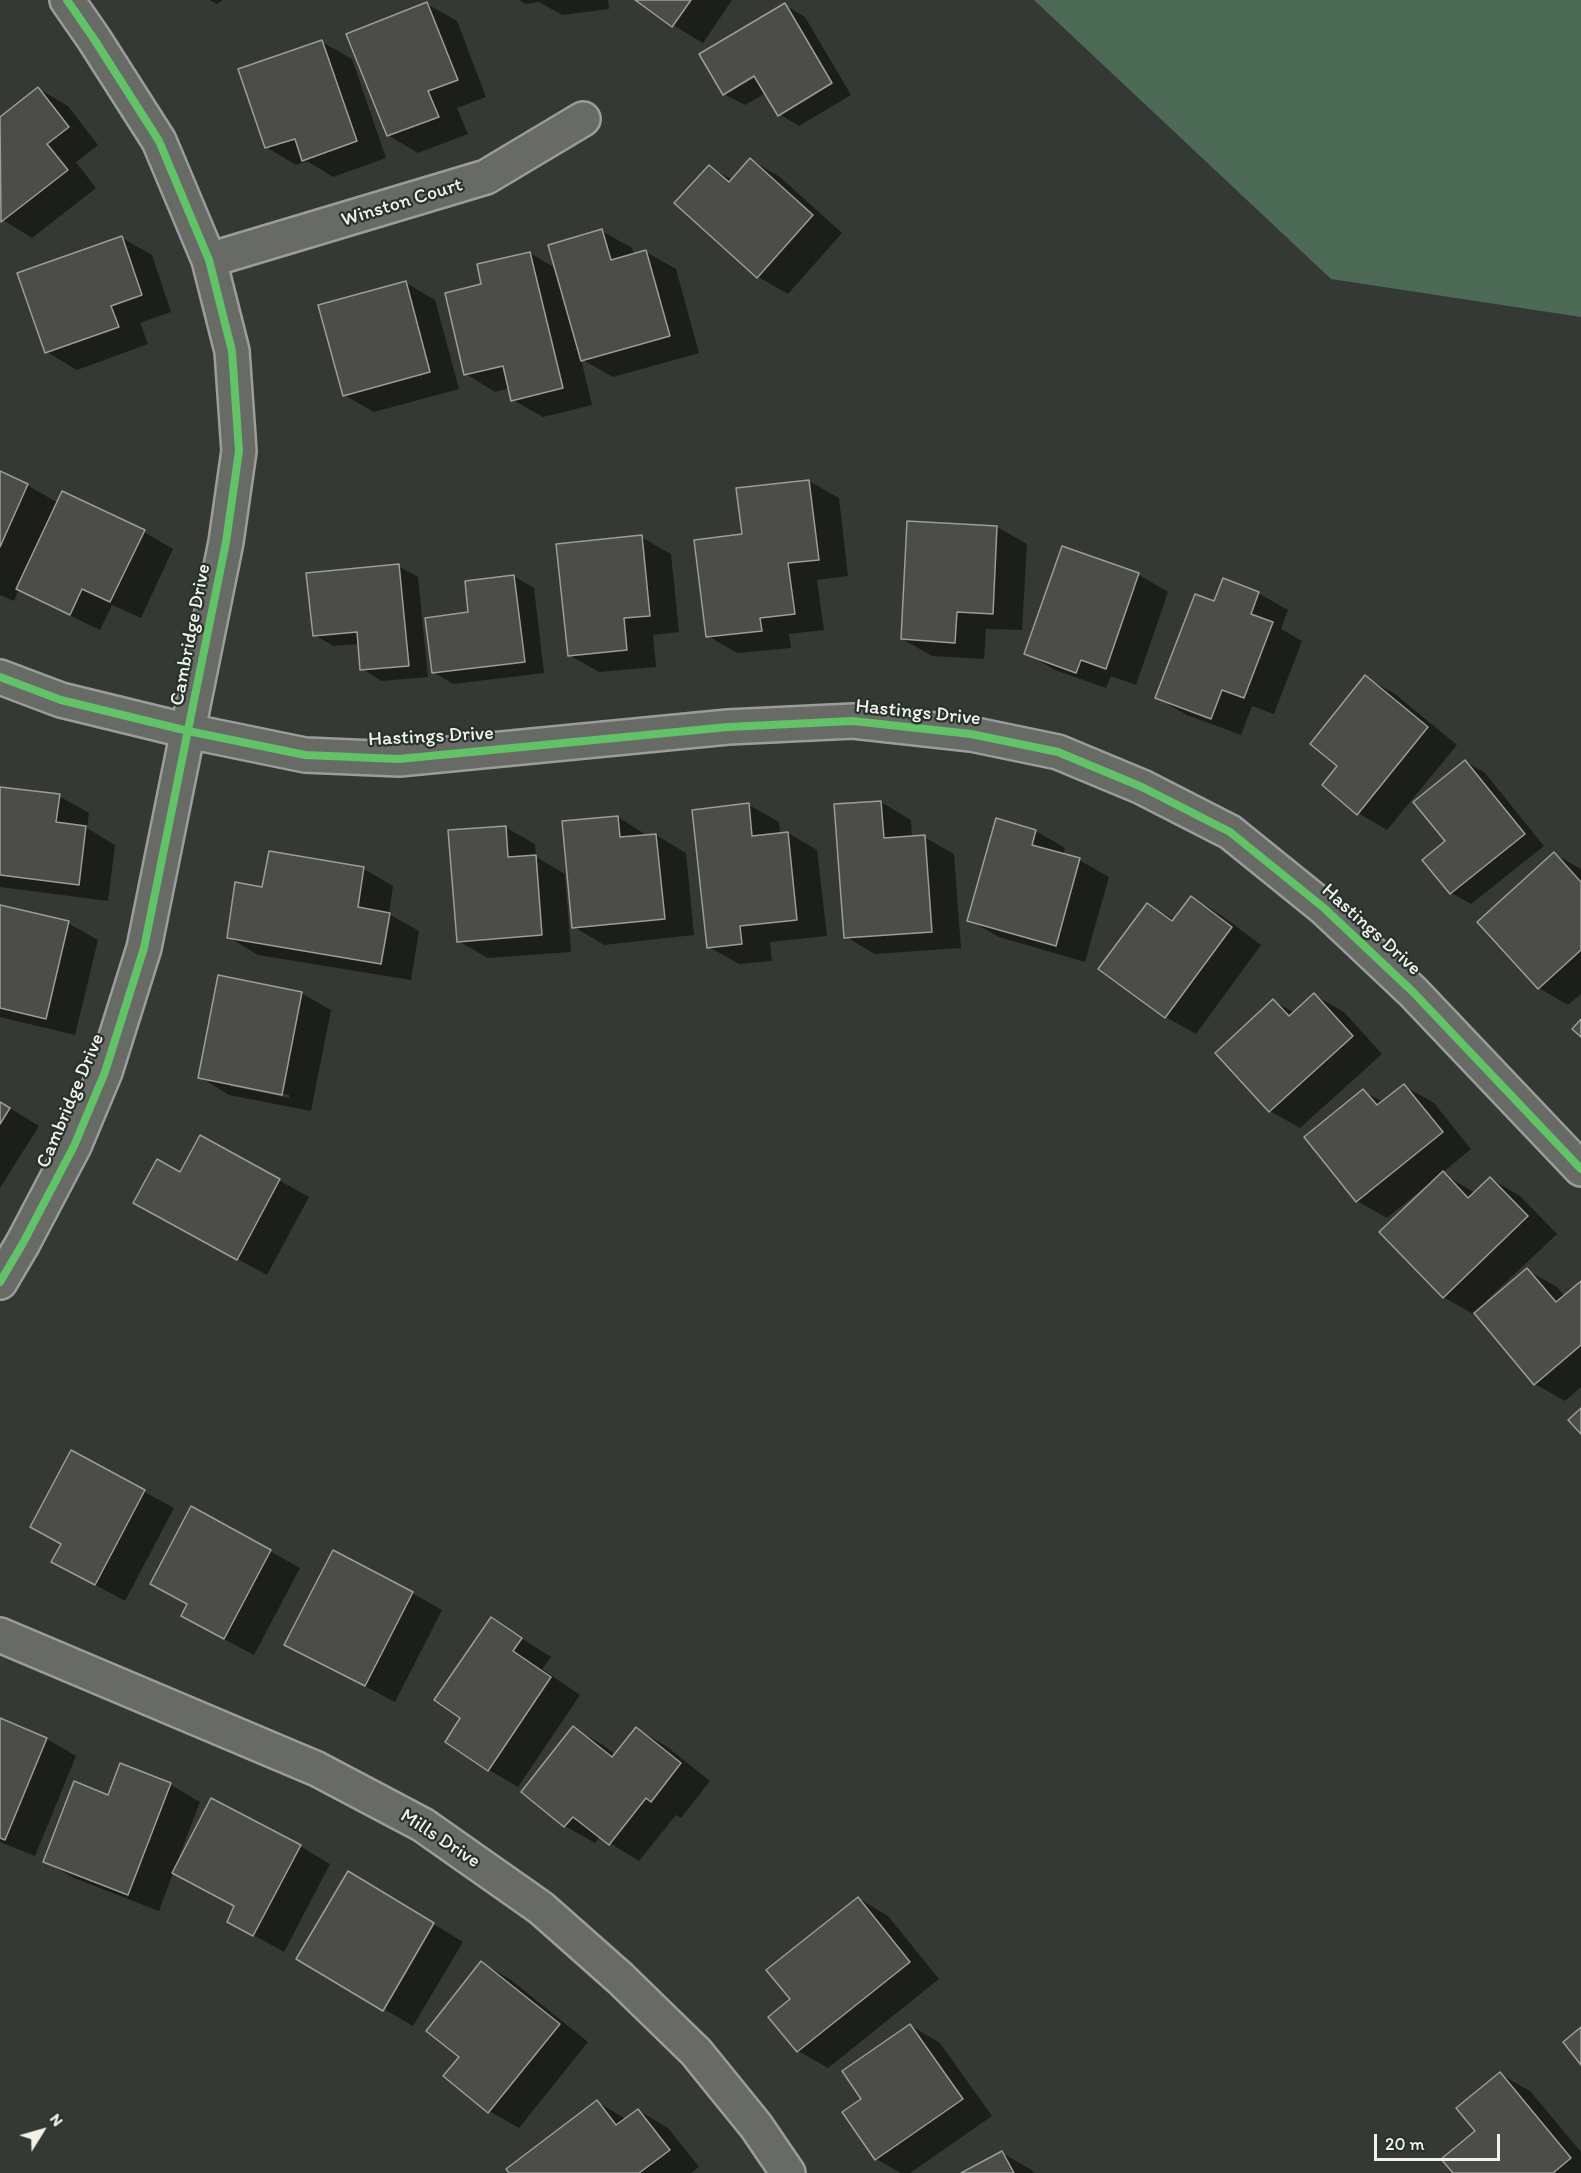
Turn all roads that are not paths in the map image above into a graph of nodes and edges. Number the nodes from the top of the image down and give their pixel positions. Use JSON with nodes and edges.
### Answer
{"nodes":[{"id":1,"x":67,"y":0,"type":"edge"},
{"id":2,"x":583,"y":119,"type":"dead end"},
{"id":3,"x":209,"y":260,"type":"junction"},
{"id":4,"x":0,"y":677,"type":"edge"},
{"id":5,"x":188,"y":731,"type":"junction"},
{"id":6,"x":1581,"y":1169,"type":"edge"},
{"id":7,"x":0,"y":1282,"type":"edge"},
{"id":8,"x":0,"y":1635,"type":"edge"},
{"id":9,"x":788,"y":2173,"type":"edge"}],
"edges":[{"from":1,"to":3,"type":"street","name":"Cambridge Drive"},
{"from":2,"to":3,"type":"street","name":"Winston Court"},
{"from":3,"to":5,"type":"street","name":"Cambridge Drive"},
{"from":4,"to":5,"type":"street","name":"Hastings Drive"},
{"from":5,"to":6,"type":"street","name":"Hastings Drive"},
{"from":5,"to":7,"type":"street","name":"Cambridge Drive"},
{"from":8,"to":9,"type":"street","name":"Mills Drive"}]}
